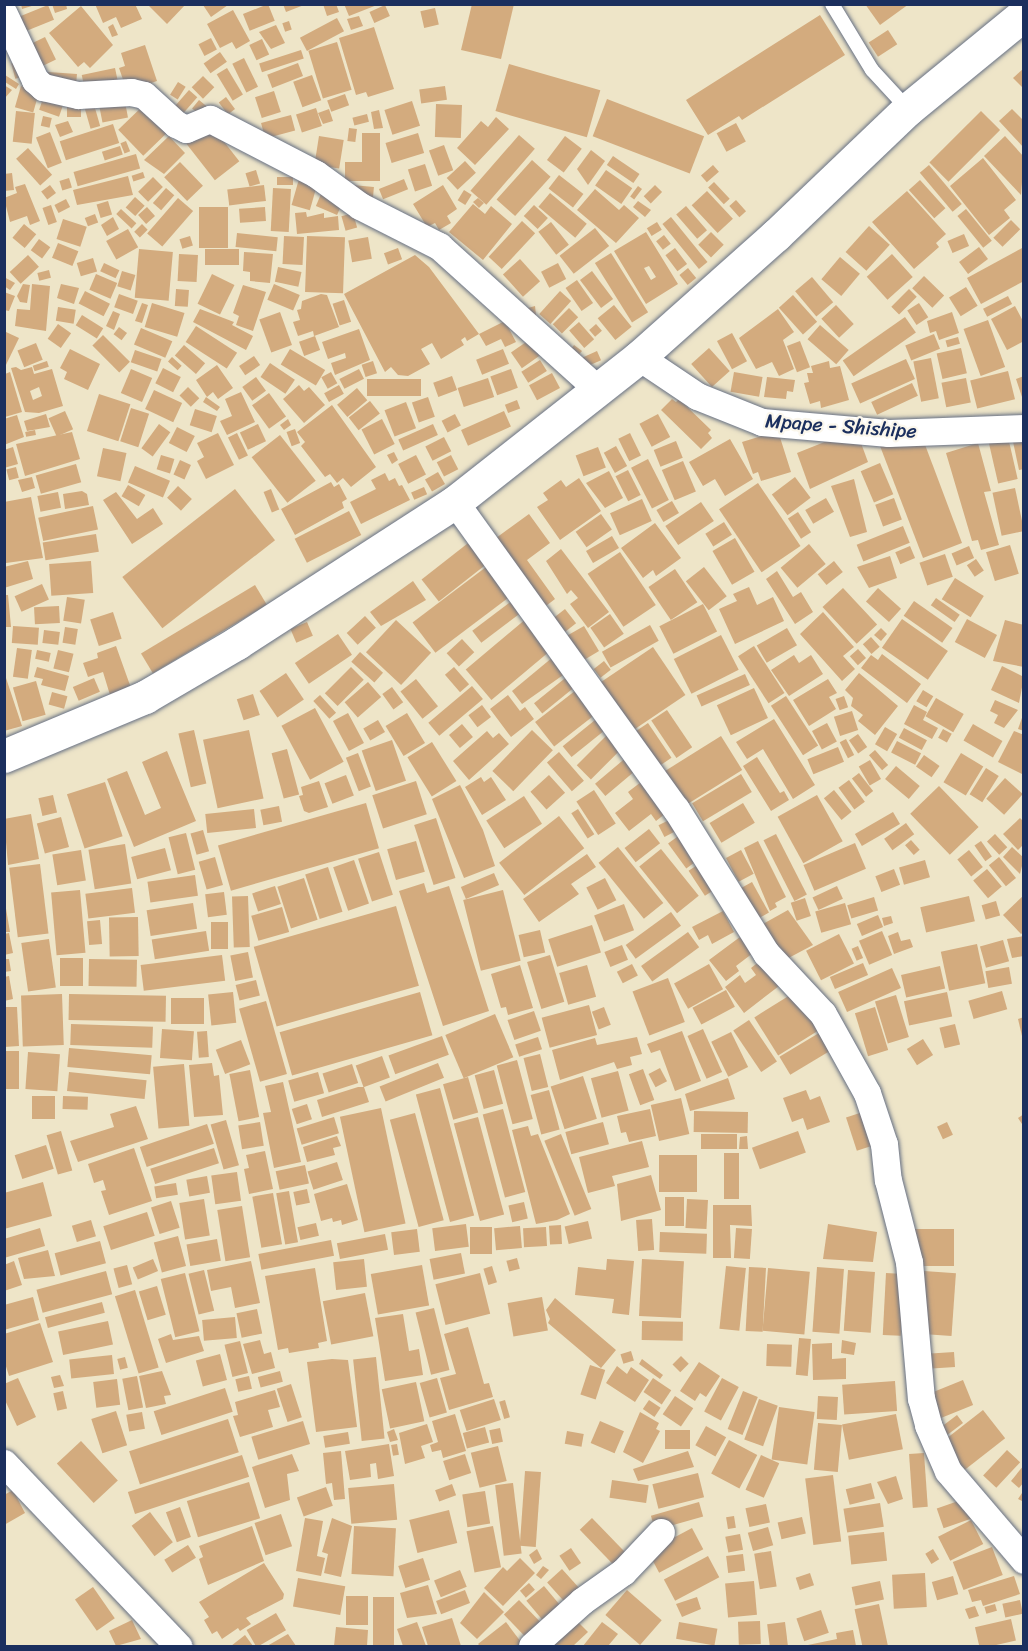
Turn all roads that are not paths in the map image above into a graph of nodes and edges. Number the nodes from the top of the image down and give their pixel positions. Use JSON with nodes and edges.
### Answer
{"nodes":[{"id":1,"x":832,"y":4,"type":"edge"},
{"id":2,"x":4,"y":14,"type":"edge"},
{"id":3,"x":1023,"y":14,"type":"edge"},
{"id":4,"x":908,"y":109,"type":"junction"},
{"id":5,"x":639,"y":357,"type":"junction"},
{"id":6,"x":597,"y":389,"type":"junction"},
{"id":7,"x":1023,"y":428,"type":"edge"},
{"id":8,"x":455,"y":502,"type":"junction"},
{"id":9,"x":4,"y":756,"type":"edge"},
{"id":10,"x":4,"y":1464,"type":"edge"},
{"id":11,"x":661,"y":1532,"type":"dead end"},
{"id":12,"x":1023,"y":1560,"type":"edge"},
{"id":13,"x":178,"y":1647,"type":"edge"},
{"id":14,"x":532,"y":1647,"type":"edge"}],
"edges":[{"from":1,"to":4,"type":"lane"},
{"from":2,"to":6,"type":"street"},
{"from":3,"to":4,"type":"street"},
{"from":4,"to":5,"type":"street"},
{"from":5,"to":6,"type":"street"},
{"from":5,"to":7,"type":"street","name":"Mpape - Shishipe"},
{"from":6,"to":8,"type":"street"},
{"from":8,"to":9,"type":"street"},
{"from":8,"to":12,"type":"street"},
{"from":10,"to":13,"type":"street"},
{"from":11,"to":14,"type":"street"}]}
